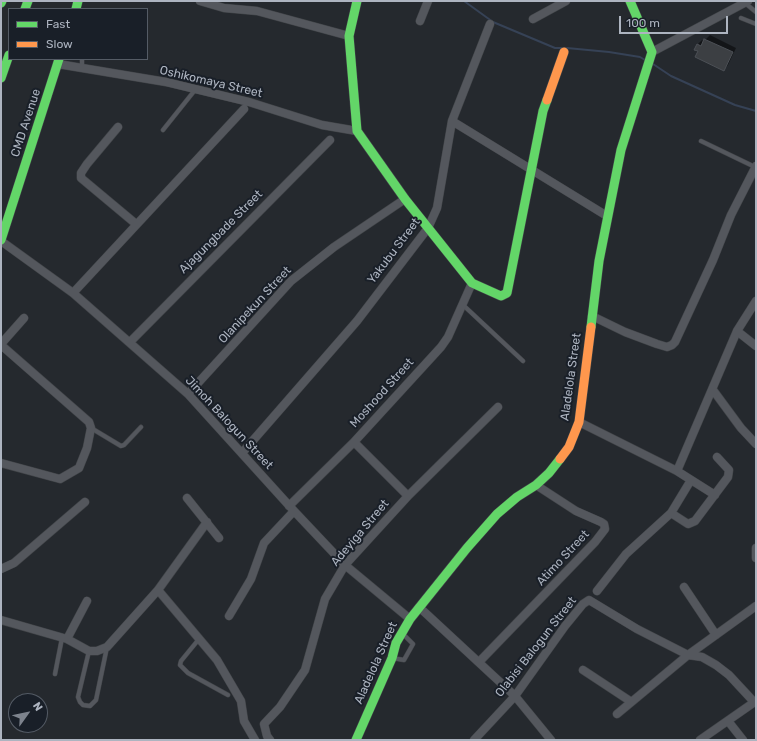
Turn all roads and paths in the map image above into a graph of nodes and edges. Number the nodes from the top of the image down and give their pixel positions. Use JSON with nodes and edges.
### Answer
{"nodes":[{"id":1,"x":200,"y":1,"type":"edge"},
{"id":2,"x":357,"y":1,"type":"edge"},
{"id":3,"x":428,"y":1,"type":"edge"},
{"id":4,"x":566,"y":1,"type":"edge"},
{"id":5,"x":630,"y":1,"type":"edge"},
{"id":6,"x":746,"y":2,"type":"edge"},
{"id":7,"x":756,"y":12,"type":"edge"},
{"id":8,"x":742,"y":18,"type":"dead end"},
{"id":9,"x":533,"y":19,"type":"dead end"},
{"id":10,"x":420,"y":21,"type":"dead end"},
{"id":11,"x":490,"y":24,"type":"dead end"},
{"id":12,"x":756,"y":24,"type":"edge"},
{"id":13,"x":349,"y":36,"type":"junction"},
{"id":14,"x":564,"y":52,"type":"dead end"},
{"id":15,"x":652,"y":53,"type":"junction"},
{"id":16,"x":8,"y":58,"type":"edge"},
{"id":17,"x":82,"y":60,"type":"edge"},
{"id":18,"x":58,"y":62,"type":"edge"},
{"id":19,"x":82,"y":68,"type":"junction"},
{"id":20,"x":1,"y":78,"type":"edge"},
{"id":21,"x":196,"y":90,"type":"junction"},
{"id":22,"x":244,"y":109,"type":"dead end"},
{"id":23,"x":452,"y":121,"type":"junction"},
{"id":24,"x":118,"y":127,"type":"dead end"},
{"id":25,"x":163,"y":130,"type":"dead end"},
{"id":26,"x":357,"y":131,"type":"junction"},
{"id":27,"x":330,"y":140,"type":"dead end"},
{"id":28,"x":700,"y":141,"type":"dead end"},
{"id":29,"x":756,"y":166,"type":"edge"},
{"id":30,"x":531,"y":170,"type":"junction"},
{"id":31,"x":405,"y":199,"type":"junction"},
{"id":32,"x":607,"y":216,"type":"junction"},
{"id":33,"x":136,"y":224,"type":"junction"},
{"id":34,"x":428,"y":228,"type":"junction"},
{"id":35,"x":1,"y":241,"type":"edge"},
{"id":36,"x":472,"y":283,"type":"junction"},
{"id":37,"x":73,"y":293,"type":"junction"},
{"id":38,"x":756,"y":301,"type":"edge"},
{"id":39,"x":462,"y":304,"type":"junction"},
{"id":40,"x":592,"y":316,"type":"junction"},
{"id":41,"x":24,"y":318,"type":"dead end"},
{"id":42,"x":737,"y":331,"type":"junction"},
{"id":43,"x":130,"y":342,"type":"junction"},
{"id":44,"x":1,"y":345,"type":"edge"},
{"id":45,"x":756,"y":346,"type":"edge"},
{"id":46,"x":523,"y":361,"type":"dead end"},
{"id":47,"x":713,"y":390,"type":"junction"},
{"id":48,"x":188,"y":394,"type":"junction"},
{"id":49,"x":498,"y":407,"type":"dead end"},
{"id":50,"x":578,"y":422,"type":"junction"},
{"id":51,"x":142,"y":427,"type":"dead end"},
{"id":52,"x":91,"y":428,"type":"junction"},
{"id":53,"x":354,"y":442,"type":"junction"},
{"id":54,"x":756,"y":444,"type":"edge"},
{"id":55,"x":242,"y":453,"type":"junction"},
{"id":56,"x":717,"y":457,"type":"dead end"},
{"id":57,"x":1,"y":463,"type":"edge"},
{"id":58,"x":677,"y":471,"type":"junction"},
{"id":59,"x":691,"y":480,"type":"junction"},
{"id":60,"x":536,"y":486,"type":"junction"},
{"id":61,"x":714,"y":495,"type":"junction"},
{"id":62,"x":408,"y":496,"type":"junction"},
{"id":63,"x":187,"y":498,"type":"dead end"},
{"id":64,"x":85,"y":502,"type":"dead end"},
{"id":65,"x":291,"y":509,"type":"junction"},
{"id":66,"x":671,"y":513,"type":"junction"},
{"id":67,"x":207,"y":522,"type":"junction"},
{"id":68,"x":219,"y":538,"type":"dead end"},
{"id":69,"x":756,"y":548,"type":"edge"},
{"id":70,"x":756,"y":558,"type":"edge"},
{"id":71,"x":345,"y":565,"type":"junction"},
{"id":72,"x":1,"y":569,"type":"edge"},
{"id":73,"x":684,"y":587,"type":"dead end"},
{"id":74,"x":158,"y":590,"type":"junction"},
{"id":75,"x":597,"y":591,"type":"dead end"},
{"id":76,"x":87,"y":601,"type":"dead end"},
{"id":77,"x":756,"y":606,"type":"edge"},
{"id":78,"x":419,"y":608,"type":"junction"},
{"id":79,"x":229,"y":616,"type":"dead end"},
{"id":80,"x":410,"y":619,"type":"junction"},
{"id":81,"x":1,"y":620,"type":"edge"},
{"id":82,"x":401,"y":632,"type":"junction"},
{"id":83,"x":716,"y":635,"type":"junction"},
{"id":84,"x":64,"y":638,"type":"junction"},
{"id":85,"x":199,"y":639,"type":"junction"},
{"id":86,"x":107,"y":647,"type":"junction"},
{"id":87,"x":89,"y":651,"type":"junction"},
{"id":88,"x":688,"y":655,"type":"junction"},
{"id":89,"x":392,"y":658,"type":"junction"},
{"id":90,"x":479,"y":662,"type":"junction"},
{"id":91,"x":583,"y":670,"type":"dead end"},
{"id":92,"x":55,"y":674,"type":"dead end"},
{"id":93,"x":228,"y":695,"type":"dead end"},
{"id":94,"x":514,"y":696,"type":"junction"},
{"id":95,"x":630,"y":701,"type":"junction"},
{"id":96,"x":755,"y":702,"type":"edge"},
{"id":97,"x":617,"y":714,"type":"dead end"},
{"id":98,"x":728,"y":721,"type":"junction"},
{"id":99,"x":255,"y":740,"type":"edge"},
{"id":100,"x":270,"y":740,"type":"edge"},
{"id":101,"x":356,"y":740,"type":"edge"},
{"id":102,"x":474,"y":740,"type":"edge"},
{"id":103,"x":552,"y":740,"type":"edge"},
{"id":104,"x":700,"y":740,"type":"edge"},
{"id":105,"x":743,"y":740,"type":"edge"}],
"edges":[{"from":1,"to":13,"type":"street"},
{"from":2,"to":13,"type":"main road"},
{"from":3,"to":10,"type":"street"},
{"from":4,"to":9,"type":"street"},
{"from":5,"to":15,"type":"main road"},
{"from":6,"to":7,"type":"lane"},
{"from":6,"to":15,"type":"street"},
{"from":8,"to":12,"type":"lane"},
{"from":11,"to":23,"type":"street","name":"Yakubu Street"},
{"from":13,"to":26,"type":"main road"},
{"from":14,"to":30,"type":"main road"},
{"from":15,"to":32,"type":"main road","name":"Aladelola Street"},
{"from":16,"to":20,"type":"main road"},
{"from":17,"to":19,"type":"lane"},
{"from":18,"to":19,"type":"street","name":"Oshikomaya Street"},
{"from":18,"to":35,"type":"main road","name":"CMD Avenue"},
{"from":19,"to":21,"type":"street","name":"Oshikomaya Street"},
{"from":21,"to":25,"type":"lane"},
{"from":21,"to":26,"type":"street","name":"Oshikomaya Street"},
{"from":22,"to":33,"type":"street"},
{"from":23,"to":30,"type":"street"},
{"from":23,"to":34,"type":"street","name":"Yakubu Street"},
{"from":24,"to":33,"type":"street"},
{"from":26,"to":31,"type":"main road"},
{"from":27,"to":43,"type":"street","name":"Ajagungbade Street"},
{"from":28,"to":29,"type":"lane"},
{"from":29,"to":40,"type":"street"},
{"from":30,"to":32,"type":"street"},
{"from":30,"to":36,"type":"main road"},
{"from":31,"to":34,"type":"main road"},
{"from":31,"to":48,"type":"street","name":"Olanipekun Street"},
{"from":32,"to":40,"type":"main road","name":"Aladelola Street"},
{"from":33,"to":37,"type":"street"},
{"from":34,"to":36,"type":"main road"},
{"from":34,"to":55,"type":"street","name":"Yakubu Street"},
{"from":35,"to":37,"type":"street","name":"Jimoh Balogun Street"},
{"from":36,"to":39,"type":"street","name":"Moshood Street"},
{"from":37,"to":43,"type":"street","name":"Jimoh Balogun Street"},
{"from":38,"to":42,"type":"street"},
{"from":39,"to":46,"type":"lane"},
{"from":39,"to":53,"type":"street","name":"Moshood Street"},
{"from":40,"to":50,"type":"main road","name":"Aladelola Street"},
{"from":41,"to":44,"type":"street"},
{"from":42,"to":45,"type":"street"},
{"from":42,"to":47,"type":"street"},
{"from":43,"to":48,"type":"street","name":"Jimoh Balogun Street"},
{"from":44,"to":52,"type":"street"},
{"from":47,"to":54,"type":"street"},
{"from":47,"to":58,"type":"street"},
{"from":48,"to":55,"type":"street","name":"Jimoh Balogun Street"},
{"from":49,"to":62,"type":"street","name":"Adeyiga Street"},
{"from":50,"to":58,"type":"street"},
{"from":50,"to":60,"type":"main road","name":"Aladelola Street"},
{"from":51,"to":52,"type":"lane"},
{"from":52,"to":57,"type":"street"},
{"from":53,"to":62,"type":"street"},
{"from":53,"to":65,"type":"street","name":"Moshood Street"},
{"from":55,"to":65,"type":"street","name":"Jimoh Balogun Street"},
{"from":56,"to":61,"type":"street"},
{"from":58,"to":59,"type":"street"},
{"from":59,"to":61,"type":"street"},
{"from":59,"to":66,"type":"street"},
{"from":60,"to":78,"type":"main road","name":"Aladelola Street"},
{"from":60,"to":90,"type":"street","name":"Atimo Street"},
{"from":61,"to":66,"type":"street"},
{"from":62,"to":71,"type":"street","name":"Adeyiga Street"},
{"from":63,"to":67,"type":"street"},
{"from":64,"to":72,"type":"street"},
{"from":65,"to":71,"type":"street","name":"Jimoh Balogun Street"},
{"from":65,"to":79,"type":"street","name":"Moshood Street"},
{"from":66,"to":75,"type":"street"},
{"from":67,"to":68,"type":"street"},
{"from":67,"to":74,"type":"street"},
{"from":69,"to":70,"type":"street"},
{"from":71,"to":80,"type":"street","name":"Jimoh Balogun Street"},
{"from":71,"to":100,"type":"street","name":"Adeyiga Street"},
{"from":73,"to":83,"type":"street"},
{"from":74,"to":85,"type":"street"},
{"from":74,"to":86,"type":"street"},
{"from":76,"to":84,"type":"street"},
{"from":77,"to":83,"type":"street"},
{"from":78,"to":80,"type":"main road","name":"Aladelola Street"},
{"from":78,"to":90,"type":"street"},
{"from":80,"to":82,"type":"main road","name":"Aladelola Street"},
{"from":81,"to":84,"type":"street"},
{"from":82,"to":89,"type":"main road","name":"Aladelola Street"},
{"from":82,"to":89,"type":"lane"},
{"from":83,"to":88,"type":"street"},
{"from":84,"to":87,"type":"street"},
{"from":84,"to":92,"type":"lane"},
{"from":85,"to":93,"type":"lane"},
{"from":85,"to":99,"type":"street"},
{"from":86,"to":87,"type":"street"},
{"from":86,"to":87,"type":"lane"},
{"from":88,"to":94,"type":"street","name":"Olabisi Balogun Street"},
{"from":88,"to":95,"type":"street"},
{"from":88,"to":96,"type":"street"},
{"from":89,"to":101,"type":"main road","name":"Aladelola Street"},
{"from":90,"to":94,"type":"street"},
{"from":91,"to":95,"type":"street"},
{"from":94,"to":102,"type":"street","name":"Olabisi Balogun Street"},
{"from":94,"to":103,"type":"street"},
{"from":95,"to":97,"type":"street"},
{"from":96,"to":98,"type":"street"},
{"from":98,"to":104,"type":"street"},
{"from":98,"to":105,"type":"street"}]}
